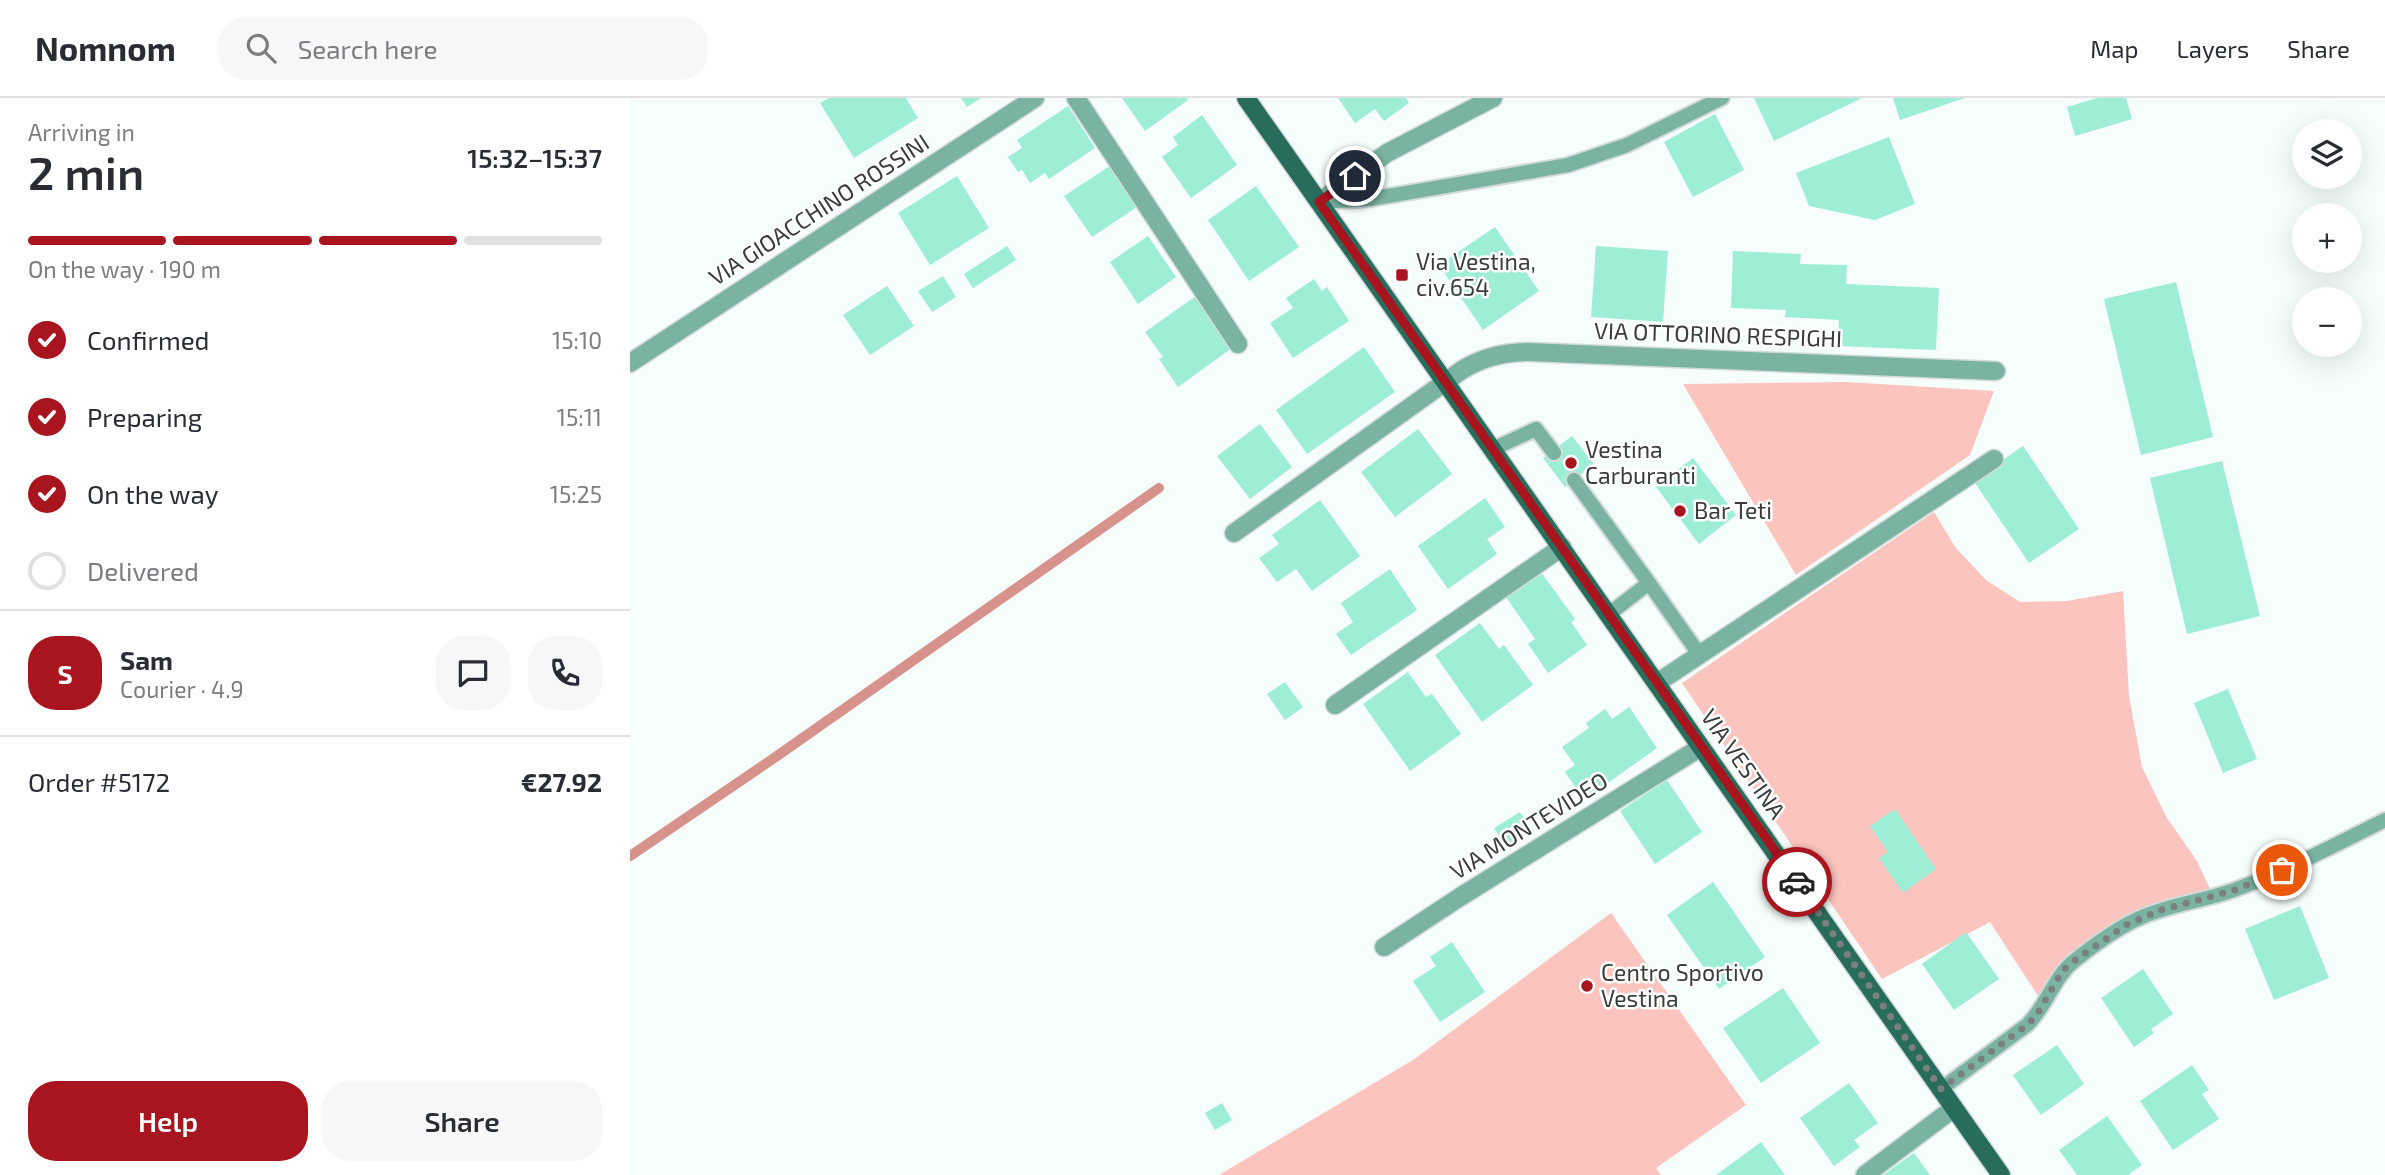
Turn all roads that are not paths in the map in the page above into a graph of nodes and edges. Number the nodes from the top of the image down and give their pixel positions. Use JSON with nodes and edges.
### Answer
{"nodes":[{"id":1,"x":1035,"y":98,"type":"edge"},
{"id":2,"x":1076,"y":98,"type":"edge"},
{"id":3,"x":1246,"y":98,"type":"edge"},
{"id":4,"x":1493,"y":98,"type":"edge"},
{"id":5,"x":1722,"y":98,"type":"edge"},
{"id":6,"x":1319,"y":202,"type":"junction"},
{"id":7,"x":1238,"y":344,"type":"dead end"},
{"id":8,"x":630,"y":363,"type":"edge"},
{"id":9,"x":1996,"y":370,"type":"dead end"},
{"id":10,"x":1446,"y":382,"type":"junction"},
{"id":11,"x":1493,"y":449,"type":"junction"},
{"id":12,"x":1554,"y":453,"type":"dead end"},
{"id":13,"x":1994,"y":459,"type":"dead end"},
{"id":14,"x":1574,"y":480,"type":"dead end"},
{"id":15,"x":1234,"y":533,"type":"dead end"},
{"id":16,"x":1562,"y":547,"type":"junction"},
{"id":17,"x":1649,"y":583,"type":"junction"},
{"id":18,"x":1609,"y":614,"type":"junction"},
{"id":19,"x":1699,"y":654,"type":"junction"},
{"id":20,"x":1657,"y":682,"type":"junction"},
{"id":21,"x":1335,"y":705,"type":"dead end"},
{"id":22,"x":1701,"y":747,"type":"junction"},
{"id":23,"x":2385,"y":820,"type":"edge"},
{"id":24,"x":1384,"y":947,"type":"dead end"},
{"id":25,"x":1941,"y":1089,"type":"junction"},
{"id":26,"x":1954,"y":1108,"type":"junction"},
{"id":27,"x":1865,"y":1175,"type":"edge"},
{"id":28,"x":2001,"y":1175,"type":"edge"}],
"edges":[{"from":1,"to":8,"type":"street","name":"VIA GIOACCHINO ROSSINI"},
{"from":2,"to":7,"type":"street"},
{"from":3,"to":6,"type":"main road","name":"VIA VESTINA"},
{"from":4,"to":6,"type":"street"},
{"from":5,"to":6,"type":"lane"},
{"from":6,"to":10,"type":"main road","name":"VIA VESTINA"},
{"from":9,"to":10,"type":"street","name":"VIA OTTORINO RESPIGHI"},
{"from":10,"to":11,"type":"main road","name":"VIA VESTINA"},
{"from":10,"to":15,"type":"street"},
{"from":11,"to":12,"type":"lane"},
{"from":11,"to":16,"type":"main road","name":"VIA VESTINA"},
{"from":13,"to":19,"type":"street"},
{"from":14,"to":17,"type":"lane"},
{"from":16,"to":18,"type":"main road","name":"VIA VESTINA"},
{"from":16,"to":21,"type":"street"},
{"from":17,"to":18,"type":"lane"},
{"from":17,"to":19,"type":"lane"},
{"from":18,"to":20,"type":"main road","name":"VIA VESTINA"},
{"from":19,"to":20,"type":"street"},
{"from":20,"to":22,"type":"main road","name":"VIA VESTINA"},
{"from":22,"to":24,"type":"street","name":"VIA MONTEVIDEO"},
{"from":22,"to":25,"type":"main road","name":"VIA VESTINA"},
{"from":23,"to":25,"type":"lane"},
{"from":25,"to":26,"type":"main road","name":"VIA VESTINA"},
{"from":26,"to":27,"type":"street"},
{"from":26,"to":28,"type":"main road","name":"VIA VESTINA"}]}
